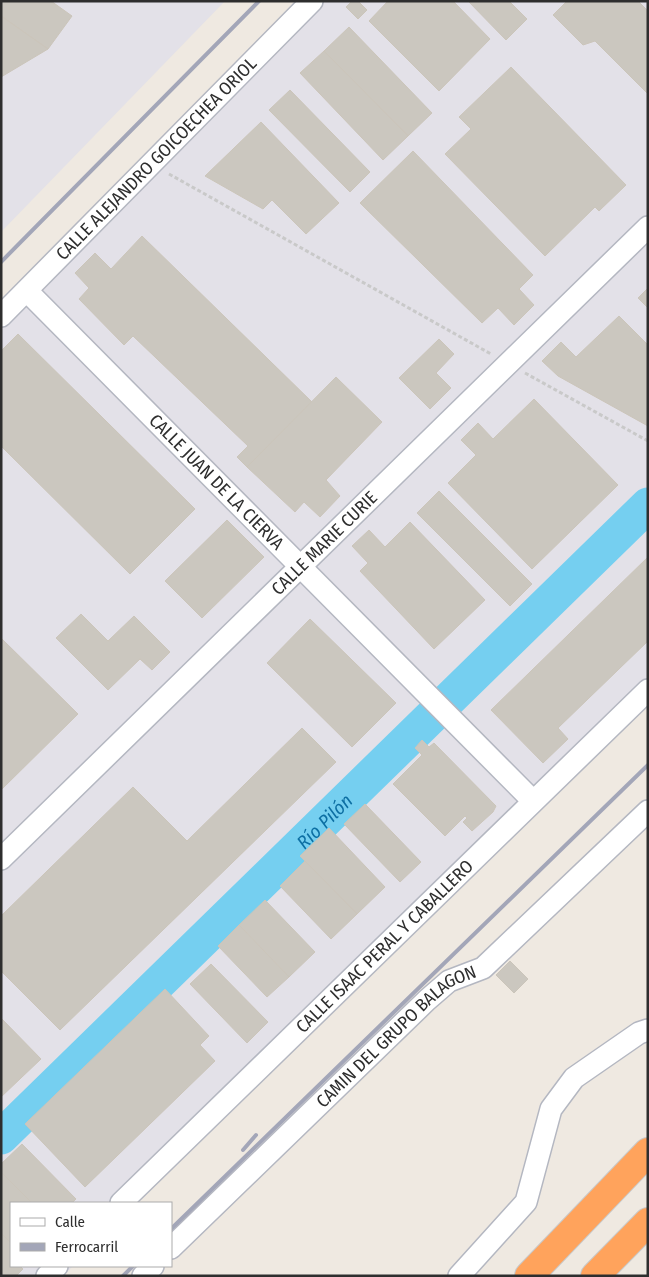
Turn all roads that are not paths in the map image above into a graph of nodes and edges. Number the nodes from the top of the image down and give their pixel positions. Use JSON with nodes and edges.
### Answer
{"nodes":[{"id":1,"x":312,"y":1,"type":"edge"},
{"id":2,"x":648,"y":227,"type":"edge"},
{"id":3,"x":27,"y":291,"type":"junction"},
{"id":4,"x":1,"y":316,"type":"edge"},
{"id":5,"x":300,"y":566,"type":"junction"},
{"id":6,"x":648,"y":690,"type":"edge"},
{"id":7,"x":533,"y":801,"type":"junction"},
{"id":8,"x":648,"y":811,"type":"edge"},
{"id":9,"x":1,"y":859,"type":"edge"},
{"id":10,"x":648,"y":1030,"type":"edge"},
{"id":11,"x":648,"y":1152,"type":"edge"},
{"id":12,"x":122,"y":1202,"type":"edge"},
{"id":13,"x":648,"y":1222,"type":"edge"},
{"id":14,"x":172,"y":1247,"type":"edge"},
{"id":15,"x":56,"y":1267,"type":"edge"},
{"id":16,"x":152,"y":1267,"type":"edge"},
{"id":17,"x":47,"y":1276,"type":"edge"},
{"id":18,"x":143,"y":1276,"type":"edge"},
{"id":19,"x":459,"y":1276,"type":"edge"},
{"id":20,"x":529,"y":1276,"type":"edge"},
{"id":21,"x":595,"y":1276,"type":"edge"}],
"edges":[{"from":1,"to":3,"type":"street","name":"CALLE ALEJANDRO GOICOECHEA ORIOL"},
{"from":2,"to":5,"type":"street","name":"CALLE MARIE CURIE"},
{"from":3,"to":4,"type":"street","name":"CALLE ALEJANDRO GOICOECHEA ORIOL"},
{"from":3,"to":5,"type":"street","name":"CALLE JUAN DE LA CIERVA"},
{"from":5,"to":7,"type":"street","name":"CALLE JUAN DE LA CIERVA"},
{"from":5,"to":9,"type":"street","name":"CALLE MARIE CURIE"},
{"from":6,"to":7,"type":"street","name":"CALLE ISAAC PERAL Y CABALLERO"},
{"from":7,"to":12,"type":"street","name":"CALLE ISAAC PERAL Y CABALLERO"},
{"from":8,"to":14,"type":"street","name":"CAMIN DEL GRUPO BALAGON"},
{"from":10,"to":19,"type":"street"},
{"from":11,"to":20,"type":"highway"},
{"from":13,"to":21,"type":"highway"},
{"from":15,"to":17,"type":"street"},
{"from":16,"to":18,"type":"street"}]}
